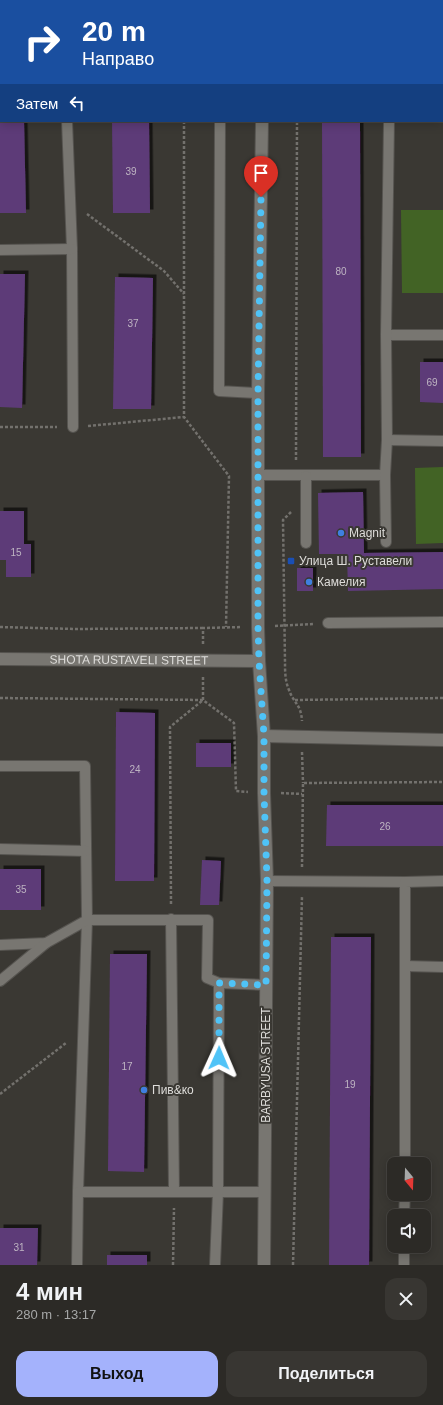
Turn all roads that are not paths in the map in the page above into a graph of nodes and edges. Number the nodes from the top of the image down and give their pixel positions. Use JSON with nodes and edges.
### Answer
{"nodes":[{"id":1,"x":66,"y":122,"type":"edge"},
{"id":2,"x":220,"y":122,"type":"edge"},
{"id":3,"x":262,"y":122,"type":"edge"},
{"id":4,"x":389,"y":122,"type":"edge"},
{"id":5,"x":72,"y":249,"type":"junction"},
{"id":6,"x":0,"y":250,"type":"edge"},
{"id":7,"x":386,"y":335,"type":"junction"},
{"id":8,"x":443,"y":335,"type":"edge"},
{"id":9,"x":258,"y":393,"type":"junction"},
{"id":10,"x":73,"y":427,"type":"road end"},
{"id":11,"x":387,"y":440,"type":"junction"},
{"id":12,"x":443,"y":441,"type":"edge"},
{"id":13,"x":258,"y":475,"type":"junction"},
{"id":14,"x":385,"y":475,"type":"junction"},
{"id":15,"x":301,"y":476,"type":"junction"},
{"id":16,"x":386,"y":542,"type":"dead end"},
{"id":17,"x":306,"y":543,"type":"dead end"},
{"id":18,"x":443,"y":622,"type":"edge"},
{"id":19,"x":328,"y":623,"type":"dead end"},
{"id":20,"x":0,"y":659,"type":"edge"},
{"id":21,"x":259,"y":661,"type":"junction"},
{"id":22,"x":264,"y":736,"type":"junction"},
{"id":23,"x":443,"y":740,"type":"edge"},
{"id":24,"x":0,"y":766,"type":"edge"},
{"id":25,"x":0,"y":849,"type":"edge"},
{"id":26,"x":86,"y":851,"type":"junction"},
{"id":27,"x":267,"y":881,"type":"junction"},
{"id":28,"x":443,"y":881,"type":"edge"},
{"id":29,"x":405,"y":882,"type":"junction"},
{"id":30,"x":171,"y":919,"type":"junction"},
{"id":31,"x":87,"y":920,"type":"junction"},
{"id":32,"x":46,"y":943,"type":"junction"},
{"id":33,"x":0,"y":945,"type":"edge"},
{"id":34,"x":405,"y":966,"type":"junction"},
{"id":35,"x":443,"y":967,"type":"edge"},
{"id":36,"x":0,"y":981,"type":"edge"},
{"id":37,"x":219,"y":983,"type":"junction"},
{"id":38,"x":266,"y":985,"type":"junction"},
{"id":39,"x":405,"y":1157,"type":"edge"},
{"id":40,"x":174,"y":1191,"type":"junction"},
{"id":41,"x":78,"y":1192,"type":"junction"},
{"id":42,"x":218,"y":1192,"type":"junction"},
{"id":43,"x":265,"y":1192,"type":"junction"},
{"id":44,"x":404,"y":1253,"type":"edge"},
{"id":45,"x":77,"y":1265,"type":"edge"},
{"id":46,"x":215,"y":1265,"type":"edge"},
{"id":47,"x":264,"y":1265,"type":"edge"},
{"id":48,"x":404,"y":1265,"type":"edge"}],
"edges":[{"from":1,"to":5,"type":"lane"},
{"from":2,"to":9,"type":"lane"},
{"from":3,"to":9,"type":"street","name":"BARBYUSA STREET"},
{"from":4,"to":7,"type":"lane"},
{"from":5,"to":6,"type":"lane"},
{"from":5,"to":10,"type":"lane"},
{"from":7,"to":8,"type":"lane"},
{"from":7,"to":11,"type":"lane"},
{"from":9,"to":13,"type":"street","name":"BARBYUSA STREET"},
{"from":11,"to":12,"type":"lane"},
{"from":11,"to":14,"type":"lane"},
{"from":13,"to":15,"type":"lane"},
{"from":13,"to":21,"type":"street","name":"BARBYUSA STREET"},
{"from":14,"to":15,"type":"lane"},
{"from":14,"to":16,"type":"lane"},
{"from":15,"to":17,"type":"lane"},
{"from":18,"to":19,"type":"lane"},
{"from":20,"to":21,"type":"street","name":"SHOTA RUSTAVELI STREET"},
{"from":21,"to":22,"type":"street","name":"BARBYUSA STREET"},
{"from":22,"to":23,"type":"street"},
{"from":22,"to":27,"type":"street","name":"BARBYUSA STREET"},
{"from":24,"to":26,"type":"lane"},
{"from":25,"to":26,"type":"lane"},
{"from":26,"to":31,"type":"lane"},
{"from":27,"to":29,"type":"lane"},
{"from":27,"to":38,"type":"street","name":"BARBYUSA STREET"},
{"from":28,"to":29,"type":"lane"},
{"from":29,"to":34,"type":"lane"},
{"from":30,"to":31,"type":"lane"},
{"from":30,"to":37,"type":"lane"},
{"from":30,"to":40,"type":"lane"},
{"from":31,"to":32,"type":"lane"},
{"from":31,"to":41,"type":"lane"},
{"from":32,"to":33,"type":"lane"},
{"from":32,"to":36,"type":"lane"},
{"from":34,"to":35,"type":"lane"},
{"from":34,"to":39,"type":"lane"},
{"from":37,"to":38,"type":"lane"},
{"from":37,"to":42,"type":"lane"},
{"from":38,"to":43,"type":"street","name":"BARBYUSA STREET"},
{"from":40,"to":41,"type":"lane"},
{"from":40,"to":42,"type":"lane"},
{"from":41,"to":45,"type":"lane"},
{"from":42,"to":43,"type":"lane"},
{"from":42,"to":46,"type":"lane"},
{"from":43,"to":47,"type":"street","name":"BARBYUSA STREET"},
{"from":44,"to":48,"type":"lane"}]}
